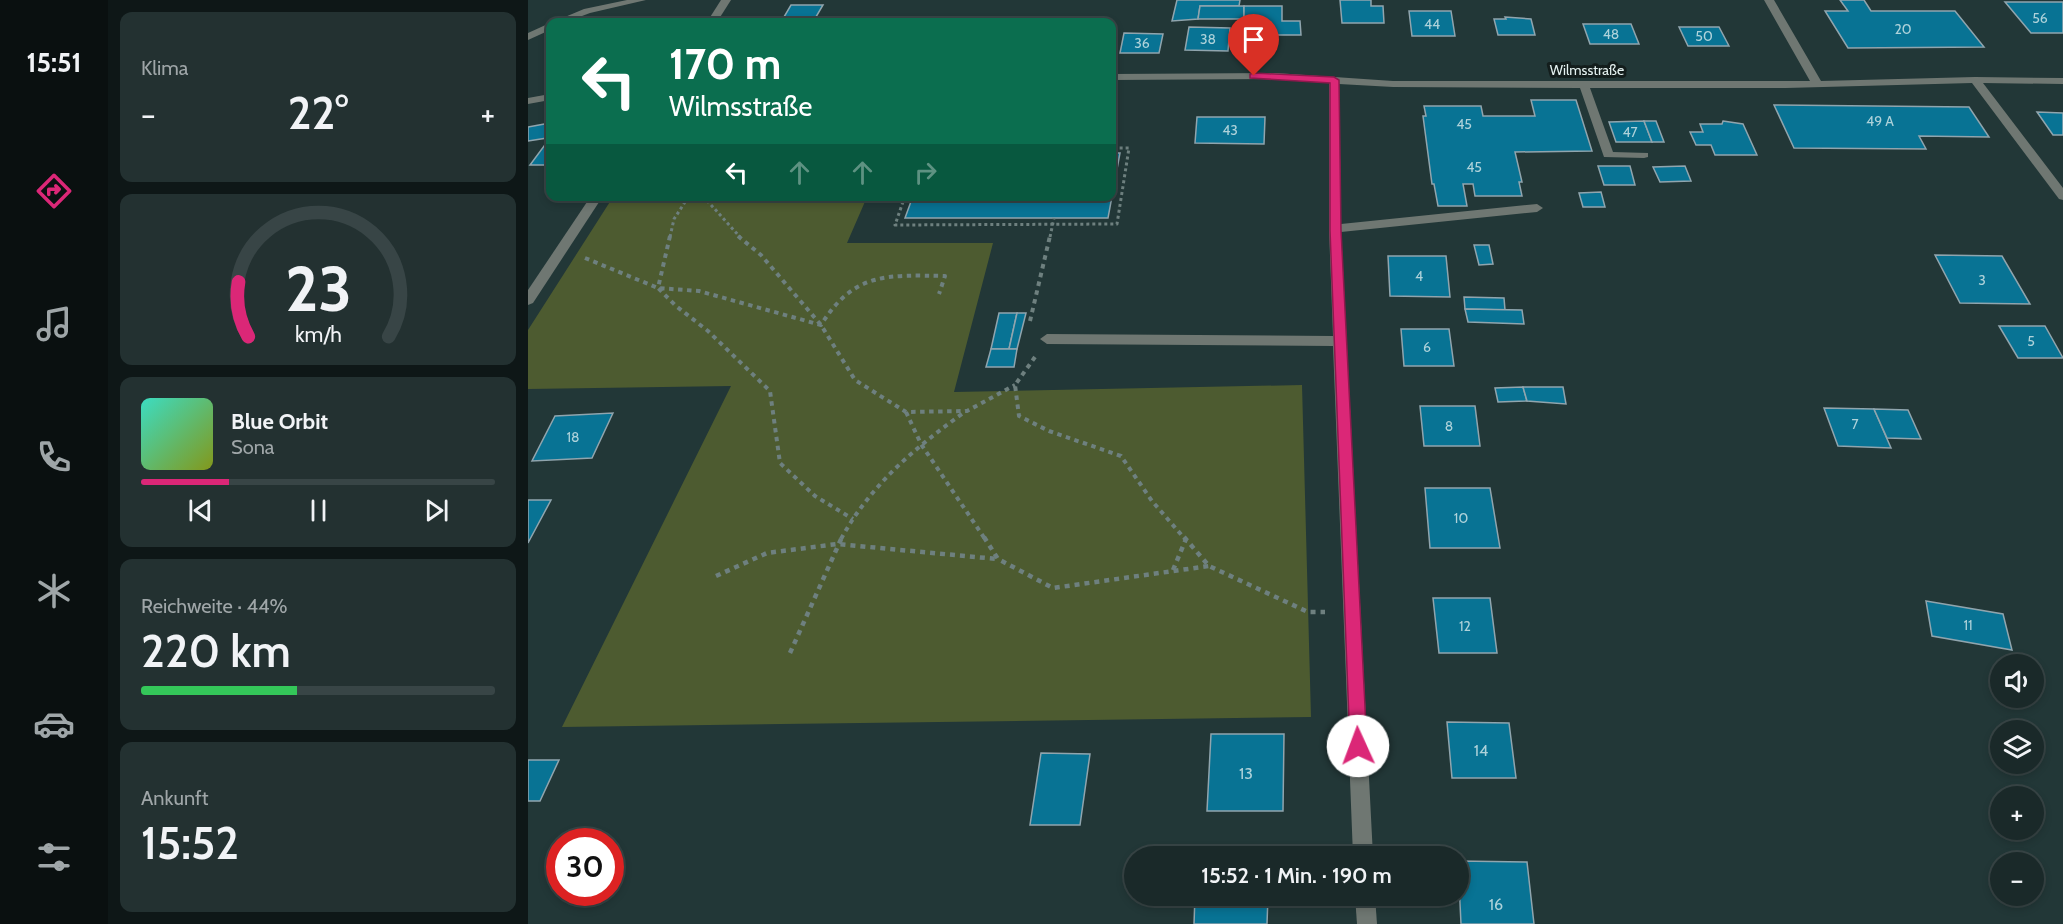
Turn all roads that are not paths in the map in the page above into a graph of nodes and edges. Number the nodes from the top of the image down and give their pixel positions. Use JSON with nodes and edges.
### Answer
{"nodes":[{"id":1,"x":641,"y":0,"type":"edge"},
{"id":2,"x":726,"y":0,"type":"edge"},
{"id":3,"x":1769,"y":0,"type":"edge"},
{"id":4,"x":569,"y":18,"type":"edge"},
{"id":5,"x":715,"y":18,"type":"edge"},
{"id":6,"x":546,"y":28,"type":"edge"},
{"id":7,"x":528,"y":37,"type":"edge"},
{"id":8,"x":1116,"y":77,"type":"edge"},
{"id":9,"x":1334,"y":80,"type":"junction"},
{"id":10,"x":1975,"y":80,"type":"junction"},
{"id":11,"x":2063,"y":81,"type":"edge"},
{"id":12,"x":1817,"y":84,"type":"junction"},
{"id":13,"x":1584,"y":85,"type":"junction"},
{"id":14,"x":546,"y":98,"type":"edge"},
{"id":15,"x":528,"y":101,"type":"edge"},
{"id":16,"x":1644,"y":155,"type":"dead end"},
{"id":17,"x":2063,"y":196,"type":"edge"},
{"id":18,"x":594,"y":201,"type":"edge"},
{"id":19,"x":1537,"y":208,"type":"dead end"},
{"id":20,"x":1335,"y":230,"type":"junction"},
{"id":21,"x":528,"y":300,"type":"edge"},
{"id":22,"x":1047,"y":339,"type":"road end"},
{"id":23,"x":1340,"y":341,"type":"junction"},
{"id":24,"x":1364,"y":846,"type":"edge"},
{"id":25,"x":1365,"y":906,"type":"edge"},
{"id":26,"x":1366,"y":924,"type":"edge"}],
"edges":[{"from":1,"to":4,"type":"street"},
{"from":2,"to":5,"type":"street"},
{"from":3,"to":12,"type":"street"},
{"from":6,"to":7,"type":"street"},
{"from":8,"to":9,"type":"street","name":"Wilmsstraße"},
{"from":9,"to":13,"type":"street","name":"Wilmsstraße"},
{"from":9,"to":20,"type":"street"},
{"from":10,"to":11,"type":"street","name":"Wilmsstraße"},
{"from":10,"to":12,"type":"street","name":"Wilmsstraße"},
{"from":10,"to":17,"type":"street"},
{"from":12,"to":13,"type":"street","name":"Wilmsstraße"},
{"from":13,"to":16,"type":"street"},
{"from":14,"to":15,"type":"street"},
{"from":18,"to":21,"type":"street"},
{"from":19,"to":20,"type":"street"},
{"from":20,"to":23,"type":"street"},
{"from":22,"to":23,"type":"street"},
{"from":23,"to":24,"type":"street"},
{"from":25,"to":26,"type":"street"}]}
